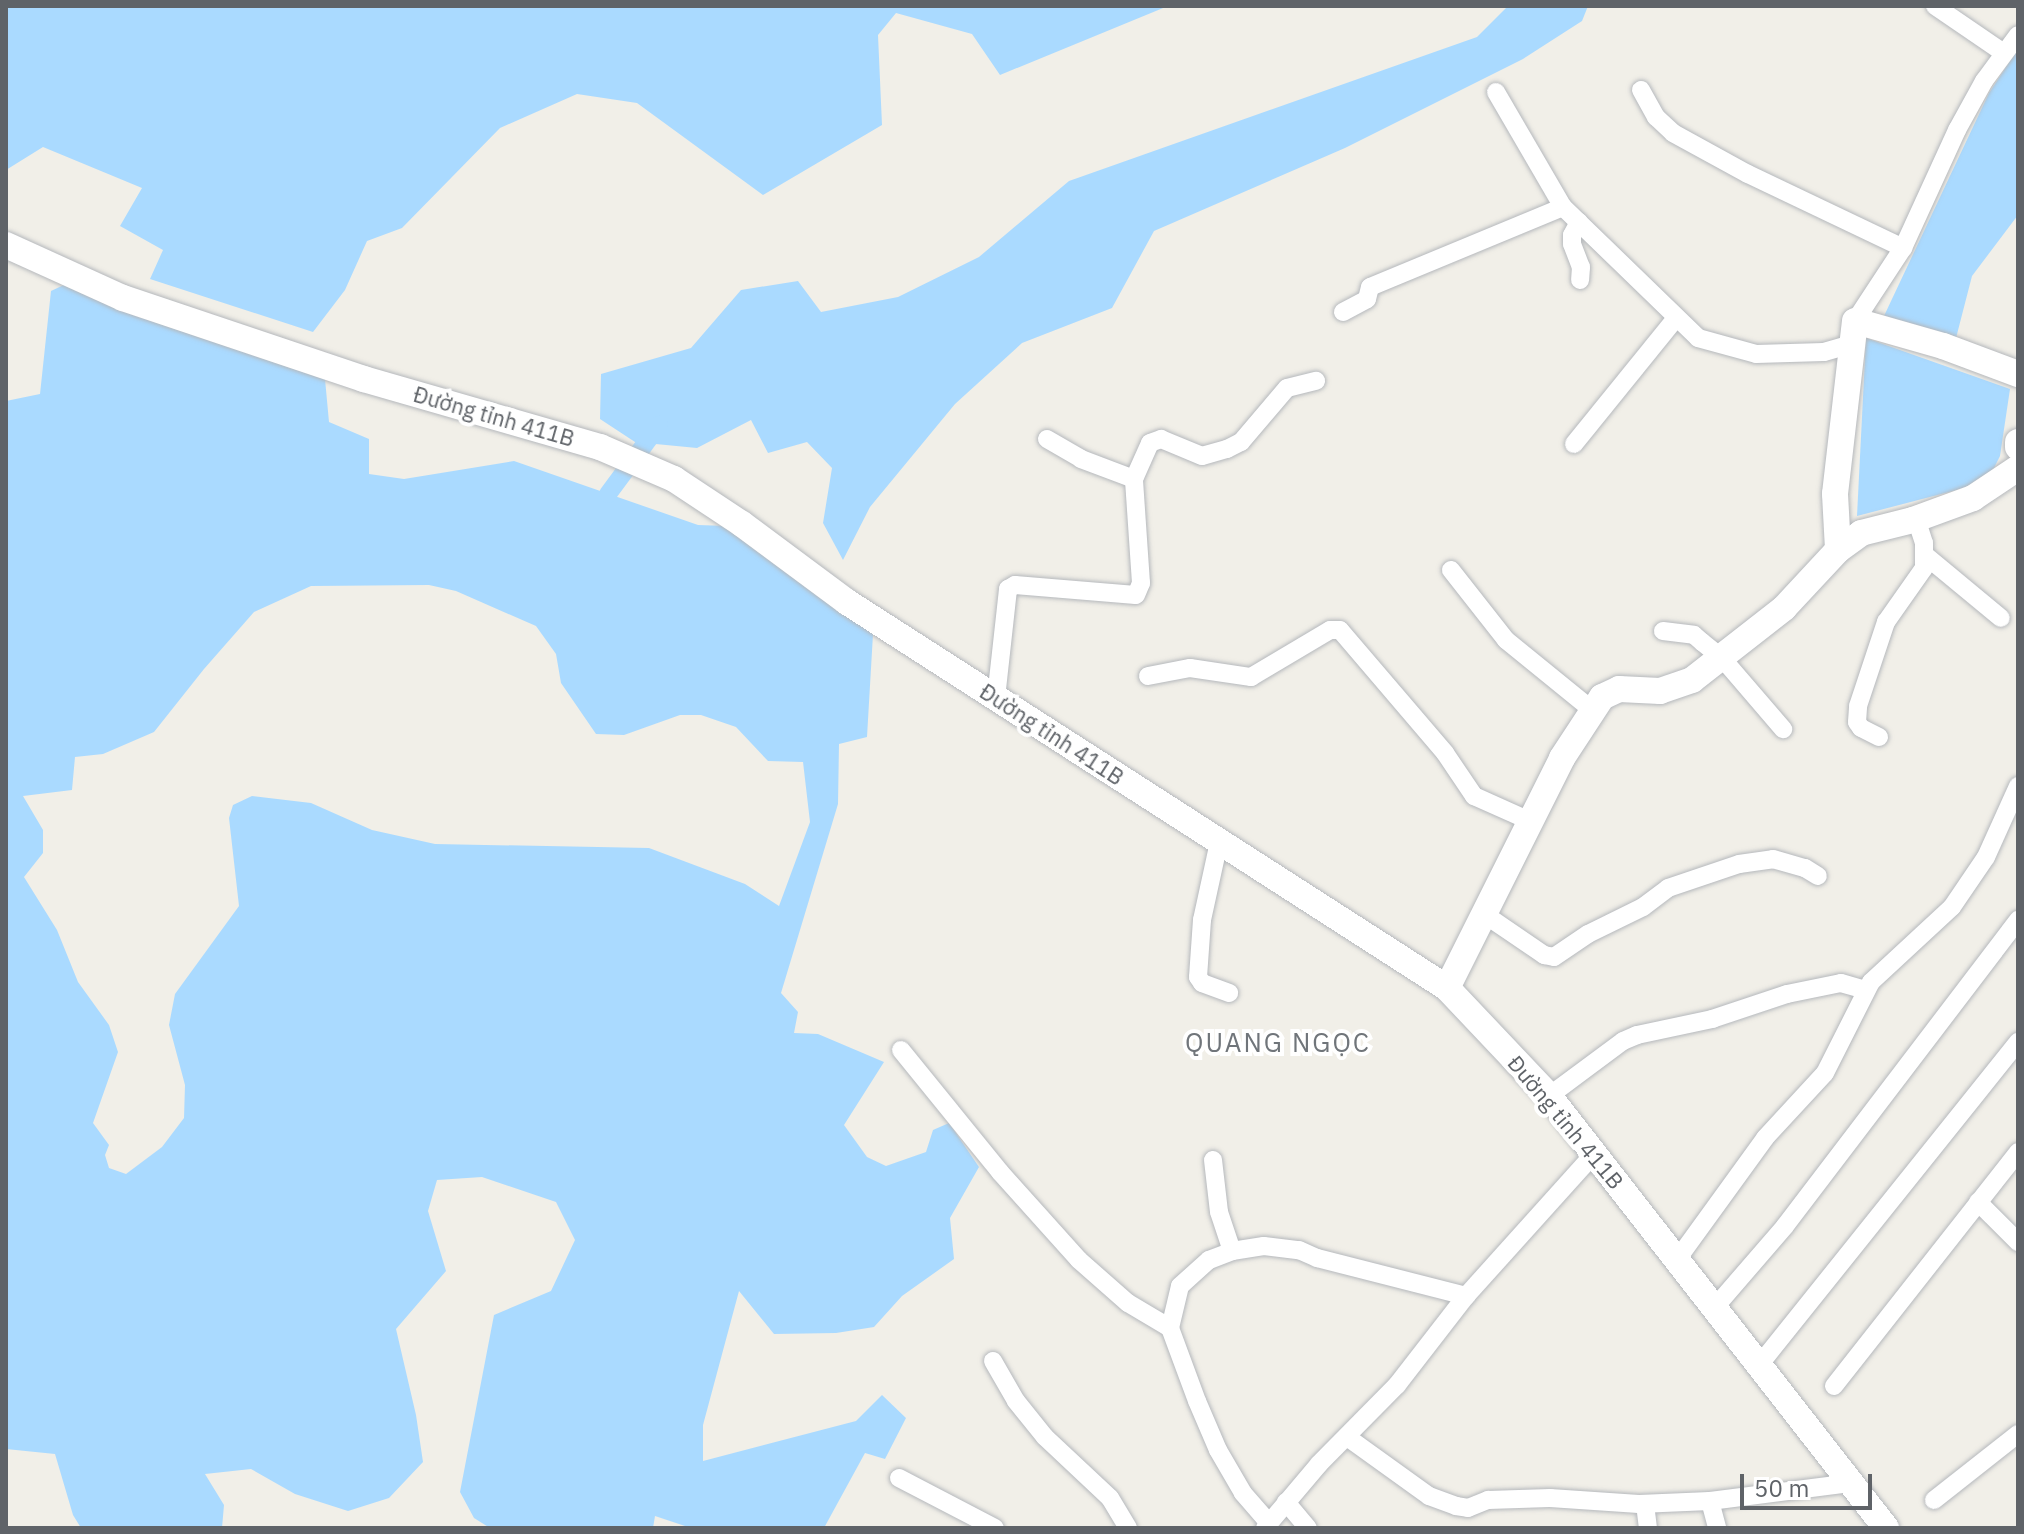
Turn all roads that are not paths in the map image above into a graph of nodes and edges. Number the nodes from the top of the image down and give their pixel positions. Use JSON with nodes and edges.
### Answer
{"nodes":[{"id":1,"x":1935,"y":6,"type":"edge"},
{"id":2,"x":2018,"y":35,"type":"edge"},
{"id":3,"x":2004,"y":53,"type":"junction"},
{"id":4,"x":1641,"y":90,"type":"dead end"},
{"id":5,"x":1496,"y":92,"type":"dead end"},
{"id":6,"x":1563,"y":207,"type":"junction"},
{"id":7,"x":1579,"y":222,"type":"junction"},
{"id":8,"x":6,"y":245,"type":"edge"},
{"id":9,"x":1903,"y":248,"type":"junction"},
{"id":10,"x":1580,"y":280,"type":"dead end"},
{"id":11,"x":1343,"y":312,"type":"dead end"},
{"id":12,"x":1676,"y":318,"type":"junction"},
{"id":13,"x":1854,"y":333,"type":"junction"},
{"id":14,"x":2018,"y":374,"type":"edge"},
{"id":15,"x":1316,"y":381,"type":"dead end"},
{"id":16,"x":1047,"y":439,"type":"dead end"},
{"id":17,"x":1574,"y":444,"type":"dead end"},
{"id":18,"x":2018,"y":468,"type":"edge"},
{"id":19,"x":1134,"y":479,"type":"junction"},
{"id":20,"x":1916,"y":519,"type":"junction"},
{"id":21,"x":1838,"y":550,"type":"junction"},
{"id":22,"x":1926,"y":556,"type":"junction"},
{"id":23,"x":1451,"y":570,"type":"dead end"},
{"id":24,"x":2001,"y":618,"type":"dead end"},
{"id":25,"x":1663,"y":631,"type":"dead end"},
{"id":26,"x":1722,"y":658,"type":"junction"},
{"id":27,"x":1148,"y":676,"type":"dead end"},
{"id":28,"x":996,"y":698,"type":"junction"},
{"id":29,"x":1591,"y":709,"type":"junction"},
{"id":30,"x":1783,"y":729,"type":"dead end"},
{"id":31,"x":1879,"y":737,"type":"dead end"},
{"id":32,"x":2018,"y":786,"type":"edge"},
{"id":33,"x":1530,"y":821,"type":"junction"},
{"id":34,"x":1219,"y":842,"type":"junction"},
{"id":35,"x":1818,"y":876,"type":"dead end"},
{"id":36,"x":1484,"y":914,"type":"junction"},
{"id":37,"x":2018,"y":920,"type":"edge"},
{"id":38,"x":2001,"y":945,"type":"junction"},
{"id":39,"x":2018,"y":954,"type":"edge"},
{"id":40,"x":1447,"y":988,"type":"junction"},
{"id":41,"x":1865,"y":990,"type":"junction"},
{"id":42,"x":1229,"y":993,"type":"dead end"},
{"id":43,"x":2018,"y":1042,"type":"edge"},
{"id":44,"x":901,"y":1050,"type":"dead end"},
{"id":45,"x":1549,"y":1096,"type":"junction"},
{"id":46,"x":2018,"y":1152,"type":"edge"},
{"id":47,"x":1594,"y":1154,"type":"junction"},
{"id":48,"x":1213,"y":1160,"type":"dead end"},
{"id":49,"x":1978,"y":1202,"type":"junction"},
{"id":50,"x":2018,"y":1242,"type":"edge"},
{"id":51,"x":1232,"y":1251,"type":"junction"},
{"id":52,"x":1679,"y":1257,"type":"junction"},
{"id":53,"x":1466,"y":1296,"type":"junction"},
{"id":54,"x":1716,"y":1306,"type":"junction"},
{"id":55,"x":1170,"y":1328,"type":"junction"},
{"id":56,"x":993,"y":1361,"type":"dead end"},
{"id":57,"x":1760,"y":1364,"type":"junction"},
{"id":58,"x":1834,"y":1386,"type":"dead end"},
{"id":59,"x":2018,"y":1434,"type":"edge"},
{"id":60,"x":1347,"y":1437,"type":"junction"},
{"id":61,"x":899,"y":1478,"type":"dead end"},
{"id":62,"x":1850,"y":1483,"type":"junction"},
{"id":63,"x":1934,"y":1500,"type":"dead end"},
{"id":64,"x":1710,"y":1501,"type":"junction"},
{"id":65,"x":1286,"y":1502,"type":"junction"},
{"id":66,"x":1645,"y":1504,"type":"junction"},
{"id":67,"x":1267,"y":1525,"type":"edge"},
{"id":68,"x":995,"y":1528,"type":"edge"},
{"id":69,"x":1128,"y":1528,"type":"edge"},
{"id":70,"x":1308,"y":1528,"type":"edge"},
{"id":71,"x":1648,"y":1528,"type":"edge"},
{"id":72,"x":1717,"y":1528,"type":"edge"},
{"id":73,"x":1886,"y":1528,"type":"edge"}],
"edges":[{"from":1,"to":3,"type":"street"},
{"from":2,"to":3,"type":"street"},
{"from":3,"to":9,"type":"street"},
{"from":4,"to":9,"type":"street"},
{"from":5,"to":6,"type":"street"},
{"from":6,"to":7,"type":"street"},
{"from":6,"to":11,"type":"street"},
{"from":7,"to":10,"type":"street"},
{"from":7,"to":12,"type":"street"},
{"from":8,"to":28,"type":"main road","name":"Đường tỉnh 411B"},
{"from":9,"to":13,"type":"street"},
{"from":12,"to":13,"type":"street"},
{"from":12,"to":17,"type":"street"},
{"from":13,"to":14,"type":"main road"},
{"from":13,"to":21,"type":"main road"},
{"from":15,"to":19,"type":"street"},
{"from":16,"to":19,"type":"street"},
{"from":18,"to":20,"type":"main road"},
{"from":19,"to":28,"type":"street"},
{"from":20,"to":21,"type":"main road"},
{"from":20,"to":22,"type":"street"},
{"from":21,"to":26,"type":"main road"},
{"from":22,"to":24,"type":"street"},
{"from":22,"to":31,"type":"street"},
{"from":23,"to":29,"type":"street"},
{"from":25,"to":26,"type":"street"},
{"from":26,"to":29,"type":"main road"},
{"from":26,"to":30,"type":"street"},
{"from":27,"to":33,"type":"street"},
{"from":28,"to":34,"type":"main road","name":"Đường tỉnh 411B"},
{"from":29,"to":33,"type":"main road"},
{"from":32,"to":41,"type":"street"},
{"from":33,"to":36,"type":"main road"},
{"from":34,"to":40,"type":"main road","name":"Đường tỉnh 411B"},
{"from":34,"to":42,"type":"street"},
{"from":35,"to":36,"type":"street"},
{"from":36,"to":40,"type":"main road"},
{"from":37,"to":38,"type":"street"},
{"from":38,"to":39,"type":"street"},
{"from":38,"to":54,"type":"street"},
{"from":40,"to":45,"type":"main road","name":"Đường tỉnh 411B"},
{"from":41,"to":45,"type":"street"},
{"from":41,"to":52,"type":"street"},
{"from":43,"to":57,"type":"street"},
{"from":44,"to":55,"type":"street"},
{"from":45,"to":47,"type":"main road","name":"Đường tỉnh 411B"},
{"from":46,"to":49,"type":"street"},
{"from":47,"to":52,"type":"main road","name":"Đường tỉnh 411B"},
{"from":47,"to":53,"type":"street"},
{"from":48,"to":51,"type":"street"},
{"from":49,"to":50,"type":"street"},
{"from":49,"to":58,"type":"street"},
{"from":51,"to":53,"type":"street"},
{"from":51,"to":55,"type":"street"},
{"from":52,"to":54,"type":"main road","name":"Đường tỉnh 411B"},
{"from":53,"to":60,"type":"street"},
{"from":54,"to":57,"type":"main road","name":"Đường tỉnh 411B"},
{"from":55,"to":67,"type":"street"},
{"from":56,"to":69,"type":"street"},
{"from":57,"to":62,"type":"main road","name":"Đường tỉnh 411B"},
{"from":59,"to":63,"type":"street"},
{"from":60,"to":65,"type":"street"},
{"from":60,"to":66,"type":"street"},
{"from":61,"to":68,"type":"street"},
{"from":62,"to":64,"type":"street"},
{"from":62,"to":73,"type":"main road","name":"Đường tỉnh 411B"},
{"from":64,"to":66,"type":"street"},
{"from":64,"to":72,"type":"street"},
{"from":65,"to":67,"type":"street"},
{"from":65,"to":70,"type":"street"},
{"from":66,"to":71,"type":"street"}]}
